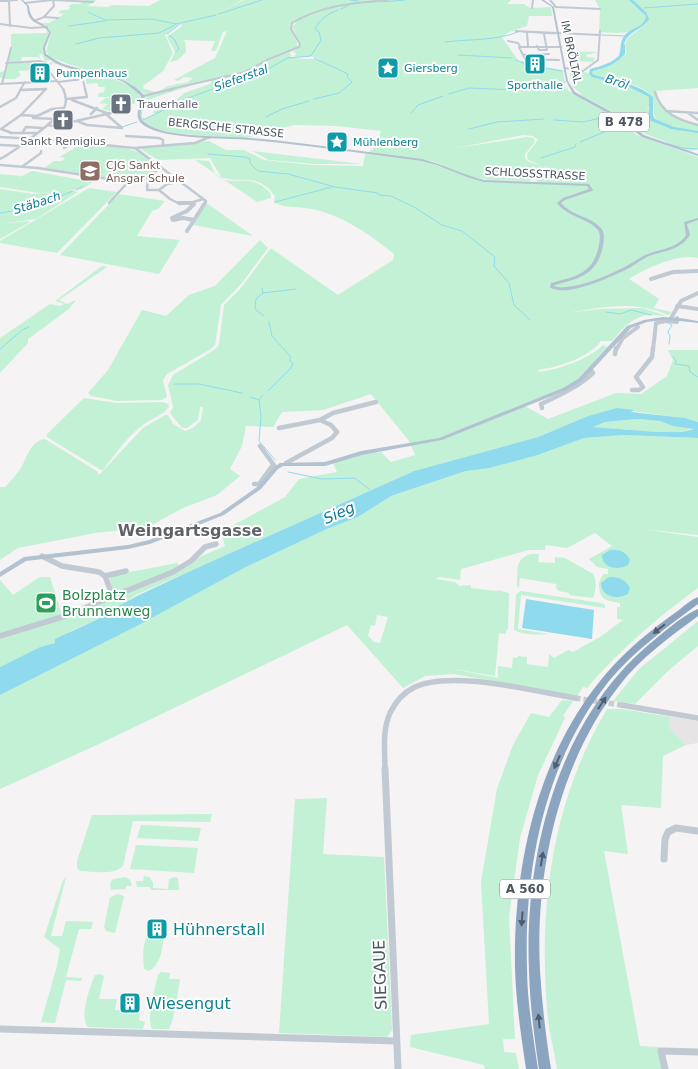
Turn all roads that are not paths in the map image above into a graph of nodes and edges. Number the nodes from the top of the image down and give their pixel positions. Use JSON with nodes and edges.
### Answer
{"nodes":[{"id":1,"x":17,"y":0,"type":"edge"},
{"id":2,"x":22,"y":0,"type":"edge"},
{"id":3,"x":53,"y":0,"type":"edge"},
{"id":4,"x":74,"y":0,"type":"edge"},
{"id":5,"x":388,"y":0,"type":"edge"},
{"id":6,"x":533,"y":0,"type":"edge"},
{"id":7,"x":542,"y":0,"type":"edge"},
{"id":8,"x":550,"y":0,"type":"edge"},
{"id":9,"x":0,"y":1,"type":"edge"},
{"id":10,"x":8,"y":1,"type":"edge"},
{"id":11,"x":25,"y":2,"type":"junction"},
{"id":12,"x":93,"y":2,"type":"dead end"},
{"id":13,"x":596,"y":4,"type":"dead end"},
{"id":14,"x":532,"y":8,"type":"dead end"},
{"id":15,"x":44,"y":17,"type":"junction"},
{"id":16,"x":51,"y":18,"type":"junction"},
{"id":17,"x":58,"y":18,"type":"dead end"},
{"id":18,"x":34,"y":21,"type":"junction"},
{"id":19,"x":42,"y":22,"type":"dead end"},
{"id":20,"x":0,"y":24,"type":"edge"},
{"id":21,"x":10,"y":26,"type":"junction"},
{"id":22,"x":47,"y":27,"type":"junction"},
{"id":23,"x":517,"y":31,"type":"dead end"},
{"id":24,"x":600,"y":31,"type":"dead end"},
{"id":25,"x":526,"y":34,"type":"junction"},
{"id":26,"x":544,"y":34,"type":"junction"},
{"id":27,"x":558,"y":34,"type":"junction"},
{"id":28,"x":600,"y":35,"type":"junction"},
{"id":29,"x":508,"y":41,"type":"dead end"},
{"id":30,"x":520,"y":46,"type":"junction"},
{"id":31,"x":528,"y":46,"type":"junction"},
{"id":32,"x":546,"y":46,"type":"junction"},
{"id":33,"x":560,"y":46,"type":"junction"},
{"id":34,"x":11,"y":48,"type":"dead end"},
{"id":35,"x":549,"y":54,"type":"dead end"},
{"id":36,"x":523,"y":55,"type":"junction"},
{"id":37,"x":54,"y":60,"type":"junction"},
{"id":38,"x":558,"y":60,"type":"dead end"},
{"id":39,"x":47,"y":62,"type":"junction"},
{"id":40,"x":6,"y":63,"type":"junction"},
{"id":41,"x":565,"y":68,"type":"junction"},
{"id":42,"x":68,"y":70,"type":"dead end"},
{"id":43,"x":77,"y":80,"type":"junction"},
{"id":44,"x":25,"y":82,"type":"junction"},
{"id":45,"x":58,"y":82,"type":"junction"},
{"id":46,"x":1,"y":84,"type":"edge"},
{"id":47,"x":22,"y":90,"type":"junction"},
{"id":48,"x":655,"y":92,"type":"dead end"},
{"id":49,"x":143,"y":96,"type":"junction"},
{"id":50,"x":66,"y":100,"type":"junction"},
{"id":51,"x":0,"y":103,"type":"edge"},
{"id":52,"x":7,"y":104,"type":"junction"},
{"id":53,"x":0,"y":107,"type":"edge"},
{"id":54,"x":64,"y":108,"type":"junction"},
{"id":55,"x":96,"y":108,"type":"junction"},
{"id":56,"x":666,"y":111,"type":"junction"},
{"id":57,"x":687,"y":112,"type":"junction"},
{"id":58,"x":698,"y":113,"type":"edge"},
{"id":59,"x":91,"y":114,"type":"dead end"},
{"id":60,"x":109,"y":114,"type":"junction"},
{"id":61,"x":21,"y":115,"type":"junction"},
{"id":62,"x":34,"y":116,"type":"junction"},
{"id":63,"x":55,"y":119,"type":"junction"},
{"id":64,"x":698,"y":120,"type":"edge"},
{"id":65,"x":77,"y":121,"type":"junction"},
{"id":66,"x":48,"y":124,"type":"junction"},
{"id":67,"x":698,"y":125,"type":"edge"},
{"id":68,"x":43,"y":128,"type":"junction"},
{"id":69,"x":122,"y":128,"type":"junction"},
{"id":70,"x":0,"y":132,"type":"edge"},
{"id":71,"x":22,"y":132,"type":"junction"},
{"id":72,"x":12,"y":133,"type":"junction"},
{"id":73,"x":36,"y":133,"type":"junction"},
{"id":74,"x":126,"y":136,"type":"junction"},
{"id":75,"x":210,"y":137,"type":"junction"},
{"id":76,"x":0,"y":138,"type":"edge"},
{"id":77,"x":32,"y":138,"type":"junction"},
{"id":78,"x":75,"y":141,"type":"junction"},
{"id":79,"x":0,"y":145,"type":"edge"},
{"id":80,"x":22,"y":146,"type":"junction"},
{"id":81,"x":164,"y":146,"type":"junction"},
{"id":82,"x":64,"y":148,"type":"dead end"},
{"id":83,"x":128,"y":148,"type":"junction"},
{"id":84,"x":134,"y":148,"type":"junction"},
{"id":85,"x":41,"y":151,"type":"dead end"},
{"id":86,"x":367,"y":153,"type":"joint"},
{"id":87,"x":698,"y":155,"type":"edge"},
{"id":88,"x":0,"y":158,"type":"edge"},
{"id":89,"x":0,"y":166,"type":"edge"},
{"id":90,"x":23,"y":166,"type":"junction"},
{"id":91,"x":161,"y":168,"type":"junction"},
{"id":92,"x":148,"y":178,"type":"junction"},
{"id":93,"x":128,"y":182,"type":"junction"},
{"id":94,"x":178,"y":182,"type":"junction"},
{"id":95,"x":159,"y":190,"type":"junction"},
{"id":96,"x":203,"y":199,"type":"junction"},
{"id":97,"x":109,"y":203,"type":"dead end"},
{"id":98,"x":194,"y":204,"type":"junction"},
{"id":99,"x":698,"y":219,"type":"edge"},
{"id":100,"x":194,"y":220,"type":"junction"},
{"id":101,"x":187,"y":230,"type":"dead end"},
{"id":102,"x":698,"y":271,"type":"edge"},
{"id":103,"x":651,"y":279,"type":"dead end"},
{"id":104,"x":698,"y":293,"type":"edge"},
{"id":105,"x":677,"y":306,"type":"junction"},
{"id":106,"x":698,"y":309,"type":"edge"},
{"id":107,"x":674,"y":318,"type":"junction"},
{"id":108,"x":698,"y":322,"type":"edge"},
{"id":109,"x":638,"y":327,"type":"dead end"},
{"id":110,"x":615,"y":345,"type":"junction"},
{"id":111,"x":615,"y":354,"type":"dead end"},
{"id":112,"x":591,"y":370,"type":"junction"},
{"id":113,"x":632,"y":390,"type":"dead end"},
{"id":114,"x":376,"y":402,"type":"dead end"},
{"id":115,"x":542,"y":408,"type":"dead end"},
{"id":116,"x":320,"y":420,"type":"junction"},
{"id":117,"x":278,"y":428,"type":"dead end"},
{"id":118,"x":260,"y":446,"type":"dead end"},
{"id":119,"x":286,"y":463,"type":"junction"},
{"id":120,"x":274,"y":467,"type":"junction"},
{"id":121,"x":254,"y":484,"type":"dead end"},
{"id":122,"x":216,"y":544,"type":"dead end"},
{"id":123,"x":42,"y":556,"type":"junction"},
{"id":124,"x":126,"y":571,"type":"dead end"},
{"id":125,"x":0,"y":575,"type":"edge"},
{"id":126,"x":105,"y":576,"type":"junction"},
{"id":127,"x":113,"y":597,"type":"junction"},
{"id":128,"x":698,"y":600,"type":"edge"},
{"id":129,"x":698,"y":612,"type":"edge"},
{"id":130,"x":0,"y":636,"type":"edge"},
{"id":131,"x":575,"y":698,"type":"tunnel mouth"},
{"id":132,"x":620,"y":705,"type":"tunnel mouth"},
{"id":133,"x":698,"y":718,"type":"edge"},
{"id":134,"x":698,"y":831,"type":"edge"},
{"id":135,"x":664,"y":859,"type":"dead end"},
{"id":136,"x":0,"y":1029,"type":"edge"},
{"id":137,"x":396,"y":1041,"type":"junction"},
{"id":138,"x":698,"y":1052,"type":"edge"},
{"id":139,"x":398,"y":1069,"type":"edge"},
{"id":140,"x":532,"y":1069,"type":"edge"},
{"id":141,"x":545,"y":1069,"type":"edge"},
{"id":142,"x":665,"y":1069,"type":"edge"}],
"edges":[{"from":1,"to":10,"type":"street"},
{"from":2,"to":11,"type":"main road"},
{"from":3,"to":4,"type":"street"},
{"from":3,"to":11,"type":"street"},
{"from":3,"to":15,"type":"street"},
{"from":4,"to":12,"type":"street"},
{"from":5,"to":49,"type":"street"},
{"from":6,"to":14,"type":"street"},
{"from":7,"to":27,"type":"main road","name":"IM BRÖLTAL","number":"B 478"},
{"from":8,"to":13,"type":"street"},
{"from":9,"to":10,"type":"street"},
{"from":10,"to":21,"type":"street"},
{"from":11,"to":18,"type":"main road"},
{"from":15,"to":16,"type":"street"},
{"from":15,"to":18,"type":"street"},
{"from":16,"to":17,"type":"street"},
{"from":16,"to":19,"type":"street"},
{"from":18,"to":22,"type":"main road"},
{"from":20,"to":21,"type":"street"},
{"from":21,"to":22,"type":"street"},
{"from":22,"to":37,"type":"main road"},
{"from":23,"to":25,"type":"street"},
{"from":24,"to":28,"type":"street"},
{"from":25,"to":26,"type":"street"},
{"from":25,"to":31,"type":"street"},
{"from":26,"to":27,"type":"street"},
{"from":26,"to":32,"type":"street"},
{"from":27,"to":28,"type":"street"},
{"from":27,"to":33,"type":"main road","name":"IM BRÖLTAL","number":"B 478"},
{"from":28,"to":41,"type":"street"},
{"from":29,"to":30,"type":"street"},
{"from":30,"to":31,"type":"street"},
{"from":30,"to":36,"type":"street"},
{"from":31,"to":32,"type":"street"},
{"from":32,"to":33,"type":"street"},
{"from":33,"to":41,"type":"main road","name":"IM BRÖLTAL","number":"B 478"},
{"from":34,"to":40,"type":"street"},
{"from":35,"to":36,"type":"street"},
{"from":36,"to":38,"type":"street"},
{"from":37,"to":39,"type":"street"},
{"from":37,"to":49,"type":"main road"},
{"from":39,"to":40,"type":"street"},
{"from":39,"to":45,"type":"street"},
{"from":40,"to":46,"type":"street"},
{"from":41,"to":87,"type":"main road","name":"IM BRÖLTAL","number":"B 478"},
{"from":42,"to":43,"type":"street"},
{"from":43,"to":45,"type":"street"},
{"from":43,"to":50,"type":"street"},
{"from":44,"to":45,"type":"street"},
{"from":44,"to":46,"type":"street"},
{"from":44,"to":47,"type":"street"},
{"from":45,"to":50,"type":"street"},
{"from":47,"to":52,"type":"street"},
{"from":47,"to":61,"type":"street"},
{"from":48,"to":56,"type":"street"},
{"from":49,"to":75,"type":"main road","name":"BERGISCHE STRASSE"},
{"from":50,"to":54,"type":"street"},
{"from":50,"to":55,"type":"street"},
{"from":51,"to":52,"type":"street"},
{"from":52,"to":53,"type":"street"},
{"from":54,"to":62,"type":"street"},
{"from":54,"to":63,"type":"street"},
{"from":55,"to":59,"type":"street"},
{"from":55,"to":60,"type":"street"},
{"from":56,"to":57,"type":"street"},
{"from":56,"to":67,"type":"street"},
{"from":57,"to":58,"type":"street"},
{"from":57,"to":64,"type":"street"},
{"from":60,"to":65,"type":"street"},
{"from":60,"to":69,"type":"street"},
{"from":61,"to":62,"type":"street"},
{"from":61,"to":72,"type":"street"},
{"from":62,"to":63,"type":"street"},
{"from":63,"to":66,"type":"street"},
{"from":65,"to":66,"type":"street"},
{"from":65,"to":69,"type":"street"},
{"from":66,"to":68,"type":"street"},
{"from":68,"to":71,"type":"street"},
{"from":68,"to":73,"type":"street"},
{"from":69,"to":74,"type":"street"},
{"from":70,"to":72,"type":"street"},
{"from":71,"to":72,"type":"street"},
{"from":71,"to":73,"type":"street"},
{"from":73,"to":77,"type":"street"},
{"from":74,"to":81,"type":"street"},
{"from":74,"to":83,"type":"street"},
{"from":75,"to":81,"type":"street"},
{"from":75,"to":86,"type":"main road","name":"BERGISCHE STRASSE"},
{"from":76,"to":77,"type":"street"},
{"from":77,"to":78,"type":"street"},
{"from":77,"to":80,"type":"street"},
{"from":78,"to":82,"type":"street"},
{"from":78,"to":83,"type":"street"},
{"from":79,"to":80,"type":"street"},
{"from":80,"to":88,"type":"street"},
{"from":81,"to":84,"type":"street"},
{"from":83,"to":84,"type":"street"},
{"from":84,"to":91,"type":"street"},
{"from":85,"to":90,"type":"street"},
{"from":86,"to":99,"type":"main road","name":"SCHLOSSSTRASSE"},
{"from":89,"to":90,"type":"street"},
{"from":90,"to":93,"type":"street"},
{"from":91,"to":92,"type":"street"},
{"from":91,"to":94,"type":"street"},
{"from":92,"to":93,"type":"street"},
{"from":92,"to":95,"type":"street"},
{"from":93,"to":97,"type":"street"},
{"from":94,"to":95,"type":"street"},
{"from":94,"to":96,"type":"street"},
{"from":95,"to":98,"type":"street"},
{"from":96,"to":98,"type":"street"},
{"from":96,"to":100,"type":"street"},
{"from":98,"to":100,"type":"street"},
{"from":100,"to":101,"type":"street"},
{"from":102,"to":103,"type":"street"},
{"from":104,"to":105,"type":"street"},
{"from":105,"to":106,"type":"street"},
{"from":105,"to":107,"type":"street"},
{"from":107,"to":108,"type":"main road"},
{"from":107,"to":110,"type":"main road"},
{"from":107,"to":113,"type":"street"},
{"from":109,"to":110,"type":"street"},
{"from":110,"to":111,"type":"street"},
{"from":110,"to":112,"type":"main road"},
{"from":112,"to":115,"type":"street"},
{"from":112,"to":119,"type":"main road"},
{"from":114,"to":116,"type":"street"},
{"from":116,"to":117,"type":"street"},
{"from":116,"to":119,"type":"street"},
{"from":118,"to":120,"type":"street"},
{"from":119,"to":120,"type":"main road"},
{"from":120,"to":121,"type":"street"},
{"from":120,"to":123,"type":"main road"},
{"from":122,"to":127,"type":"street"},
{"from":123,"to":125,"type":"main road"},
{"from":123,"to":126,"type":"street"},
{"from":124,"to":126,"type":"street"},
{"from":126,"to":127,"type":"street"},
{"from":127,"to":130,"type":"street"},
{"from":128,"to":140,"type":"highway","number":"A 560","one_way":true},
{"from":141,"to":129,"type":"highway","number":"A 560","one_way":true},
{"from":131,"to":137,"type":"street","name":"SIEGAUE"},
{"from":132,"to":133,"type":"street"},
{"from":134,"to":135,"type":"street"},
{"from":136,"to":137,"type":"street"},
{"from":137,"to":139,"type":"street","name":"SIEGAUE"},
{"from":138,"to":142,"type":"street"}]}
